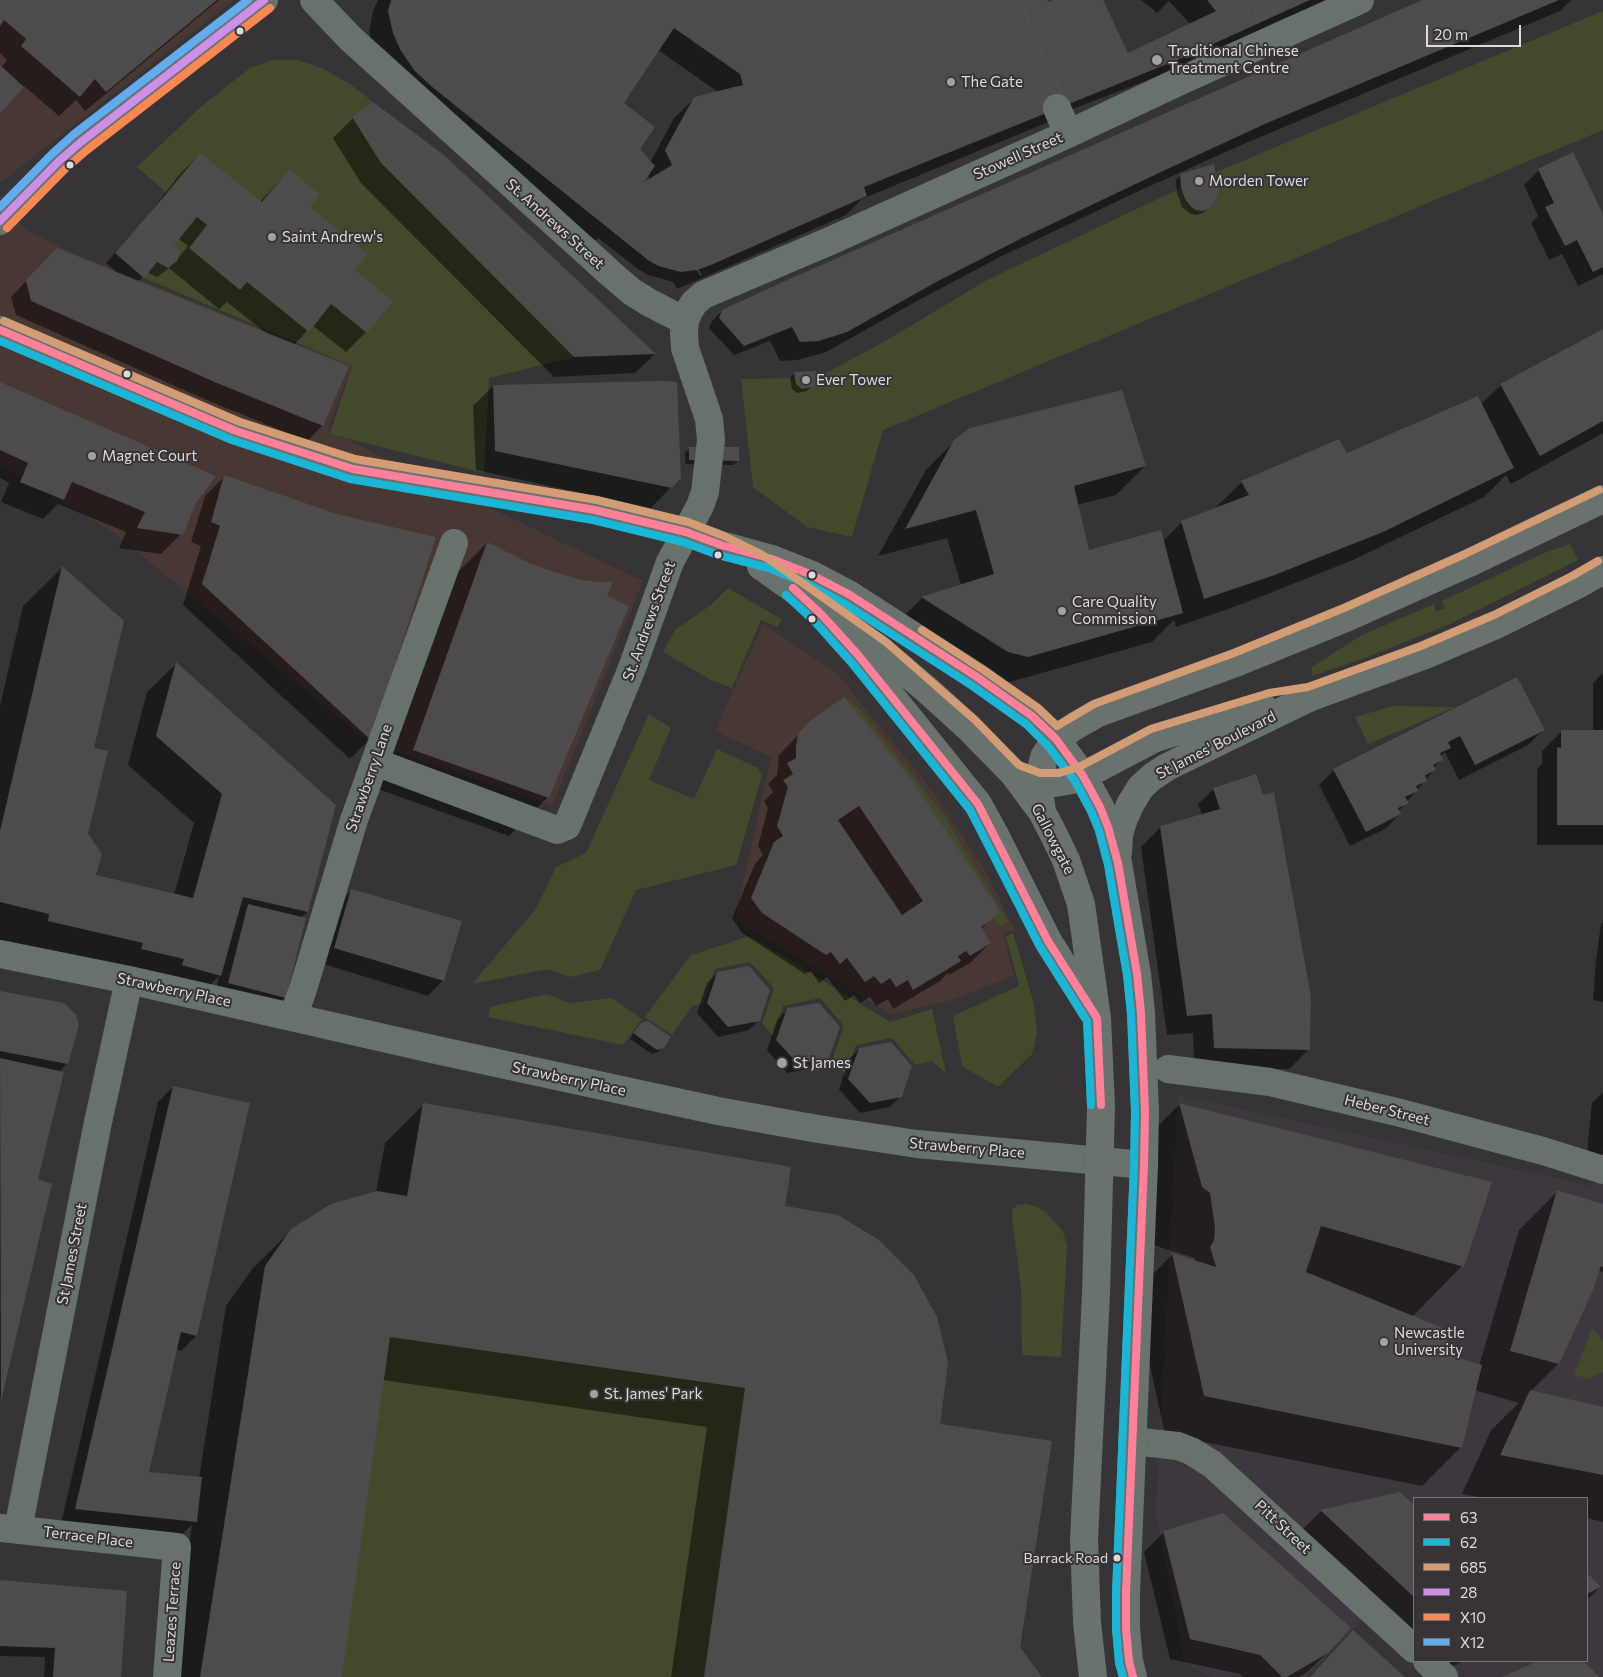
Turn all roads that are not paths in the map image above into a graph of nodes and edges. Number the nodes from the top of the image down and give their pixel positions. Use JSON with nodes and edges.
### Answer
{"nodes":[{"id":1,"x":264,"y":0,"type":"edge"},
{"id":2,"x":314,"y":0,"type":"edge"},
{"id":3,"x":1360,"y":0,"type":"edge"},
{"id":4,"x":1057,"y":108,"type":"tunnel mouth"},
{"id":5,"x":1068,"y":134,"type":"junction"},
{"id":6,"x":0,"y":221,"type":"edge"},
{"id":7,"x":685,"y":321,"type":"junction"},
{"id":8,"x":0,"y":330,"type":"edge"},
{"id":9,"x":1603,"y":499,"type":"edge"},
{"id":10,"x":686,"y":532,"type":"junction"},
{"id":11,"x":454,"y":543,"type":"dead end"},
{"id":12,"x":721,"y":545,"type":"junction"},
{"id":13,"x":1603,"y":570,"type":"edge"},
{"id":14,"x":799,"y":593,"type":"junction"},
{"id":15,"x":1311,"y":697,"type":"junction"},
{"id":16,"x":1056,"y":739,"type":"junction"},
{"id":17,"x":375,"y":762,"type":"junction"},
{"id":18,"x":1013,"y":773,"type":"junction"},
{"id":19,"x":1083,"y":776,"type":"junction"},
{"id":20,"x":1038,"y":783,"type":"junction"},
{"id":21,"x":1042,"y":812,"type":"junction"},
{"id":22,"x":1118,"y":863,"type":"junction"},
{"id":23,"x":0,"y":954,"type":"edge"},
{"id":24,"x":129,"y":980,"type":"junction"},
{"id":25,"x":293,"y":1017,"type":"junction"},
{"id":26,"x":1097,"y":1018,"type":"junction"},
{"id":27,"x":1168,"y":1068,"type":"dead end"},
{"id":28,"x":1100,"y":1161,"type":"junction"},
{"id":29,"x":1144,"y":1165,"type":"junction"},
{"id":30,"x":1603,"y":1170,"type":"edge"},
{"id":31,"x":1132,"y":1441,"type":"junction"},
{"id":32,"x":9,"y":1528,"type":"edge"},
{"id":33,"x":177,"y":1547,"type":"joint"},
{"id":34,"x":1413,"y":1648,"type":"edge"},
{"id":35,"x":1428,"y":1662,"type":"edge"},
{"id":36,"x":167,"y":1677,"type":"edge"},
{"id":37,"x":1093,"y":1677,"type":"edge"},
{"id":38,"x":1133,"y":1677,"type":"edge"},
{"id":39,"x":1444,"y":1677,"type":"edge"}],
"edges":[{"from":1,"to":6,"type":"main road"},
{"from":2,"to":7,"type":"street","name":"St. Andrews Street"},
{"from":3,"to":5,"type":"street","name":"Stowell Street"},
{"from":4,"to":5,"type":"street"},
{"from":5,"to":7,"type":"street","name":"Stowell Street"},
{"from":7,"to":10,"type":"street","name":"St. Andrews Street"},
{"from":8,"to":10,"type":"main road","name":"Gallowgate"},
{"from":9,"to":16,"type":"main road"},
{"from":10,"to":12,"type":"main road","name":"Gallowgate"},
{"from":10,"to":17,"type":"street","name":"St. Andrews Street"},
{"from":11,"to":17,"type":"street","name":"Strawberry Lane"},
{"from":12,"to":14,"type":"main road","name":"Gallowgate"},
{"from":12,"to":16,"type":"main road","name":"Gallowgate"},
{"from":13,"to":15,"type":"main road","name":"St James' Boulevard"},
{"from":14,"to":18,"type":"main road","name":"Gallowgate"},
{"from":14,"to":26,"type":"main road"},
{"from":15,"to":19,"type":"main road","name":"St James' Boulevard"},
{"from":15,"to":22,"type":"main road","name":"St James' Boulevard"},
{"from":16,"to":19,"type":"main road","name":"Gallowgate"},
{"from":16,"to":20,"type":"main road"},
{"from":17,"to":25,"type":"street","name":"Strawberry Lane"},
{"from":18,"to":20,"type":"main road","name":"St James' Boulevard"},
{"from":18,"to":21,"type":"main road","name":"Gallowgate"},
{"from":19,"to":20,"type":"main road","name":"St James' Boulevard"},
{"from":19,"to":22,"type":"main road","name":"Gallowgate"},
{"from":20,"to":21,"type":"main road"},
{"from":21,"to":26,"type":"main road","name":"Gallowgate"},
{"from":22,"to":29,"type":"main road","name":"Gallowgate"},
{"from":23,"to":24,"type":"street","name":"Strawberry Place"},
{"from":24,"to":25,"type":"street","name":"Strawberry Place"},
{"from":24,"to":32,"type":"street","name":"St James Street"},
{"from":25,"to":28,"type":"street","name":"Strawberry Place"},
{"from":26,"to":28,"type":"main road","name":"Gallowgate"},
{"from":27,"to":30,"type":"street","name":"Heber Street"},
{"from":28,"to":29,"type":"street","name":"Strawberry Place"},
{"from":28,"to":37,"type":"main road","name":"Gallowgate"},
{"from":29,"to":31,"type":"main road"},
{"from":31,"to":34,"type":"street","name":"Pitt Street"},
{"from":31,"to":38,"type":"main road"},
{"from":32,"to":33,"type":"street","name":"Terrace Place"},
{"from":33,"to":36,"type":"street","name":"Leazes Terrace"},
{"from":35,"to":39,"type":"street"}]}
